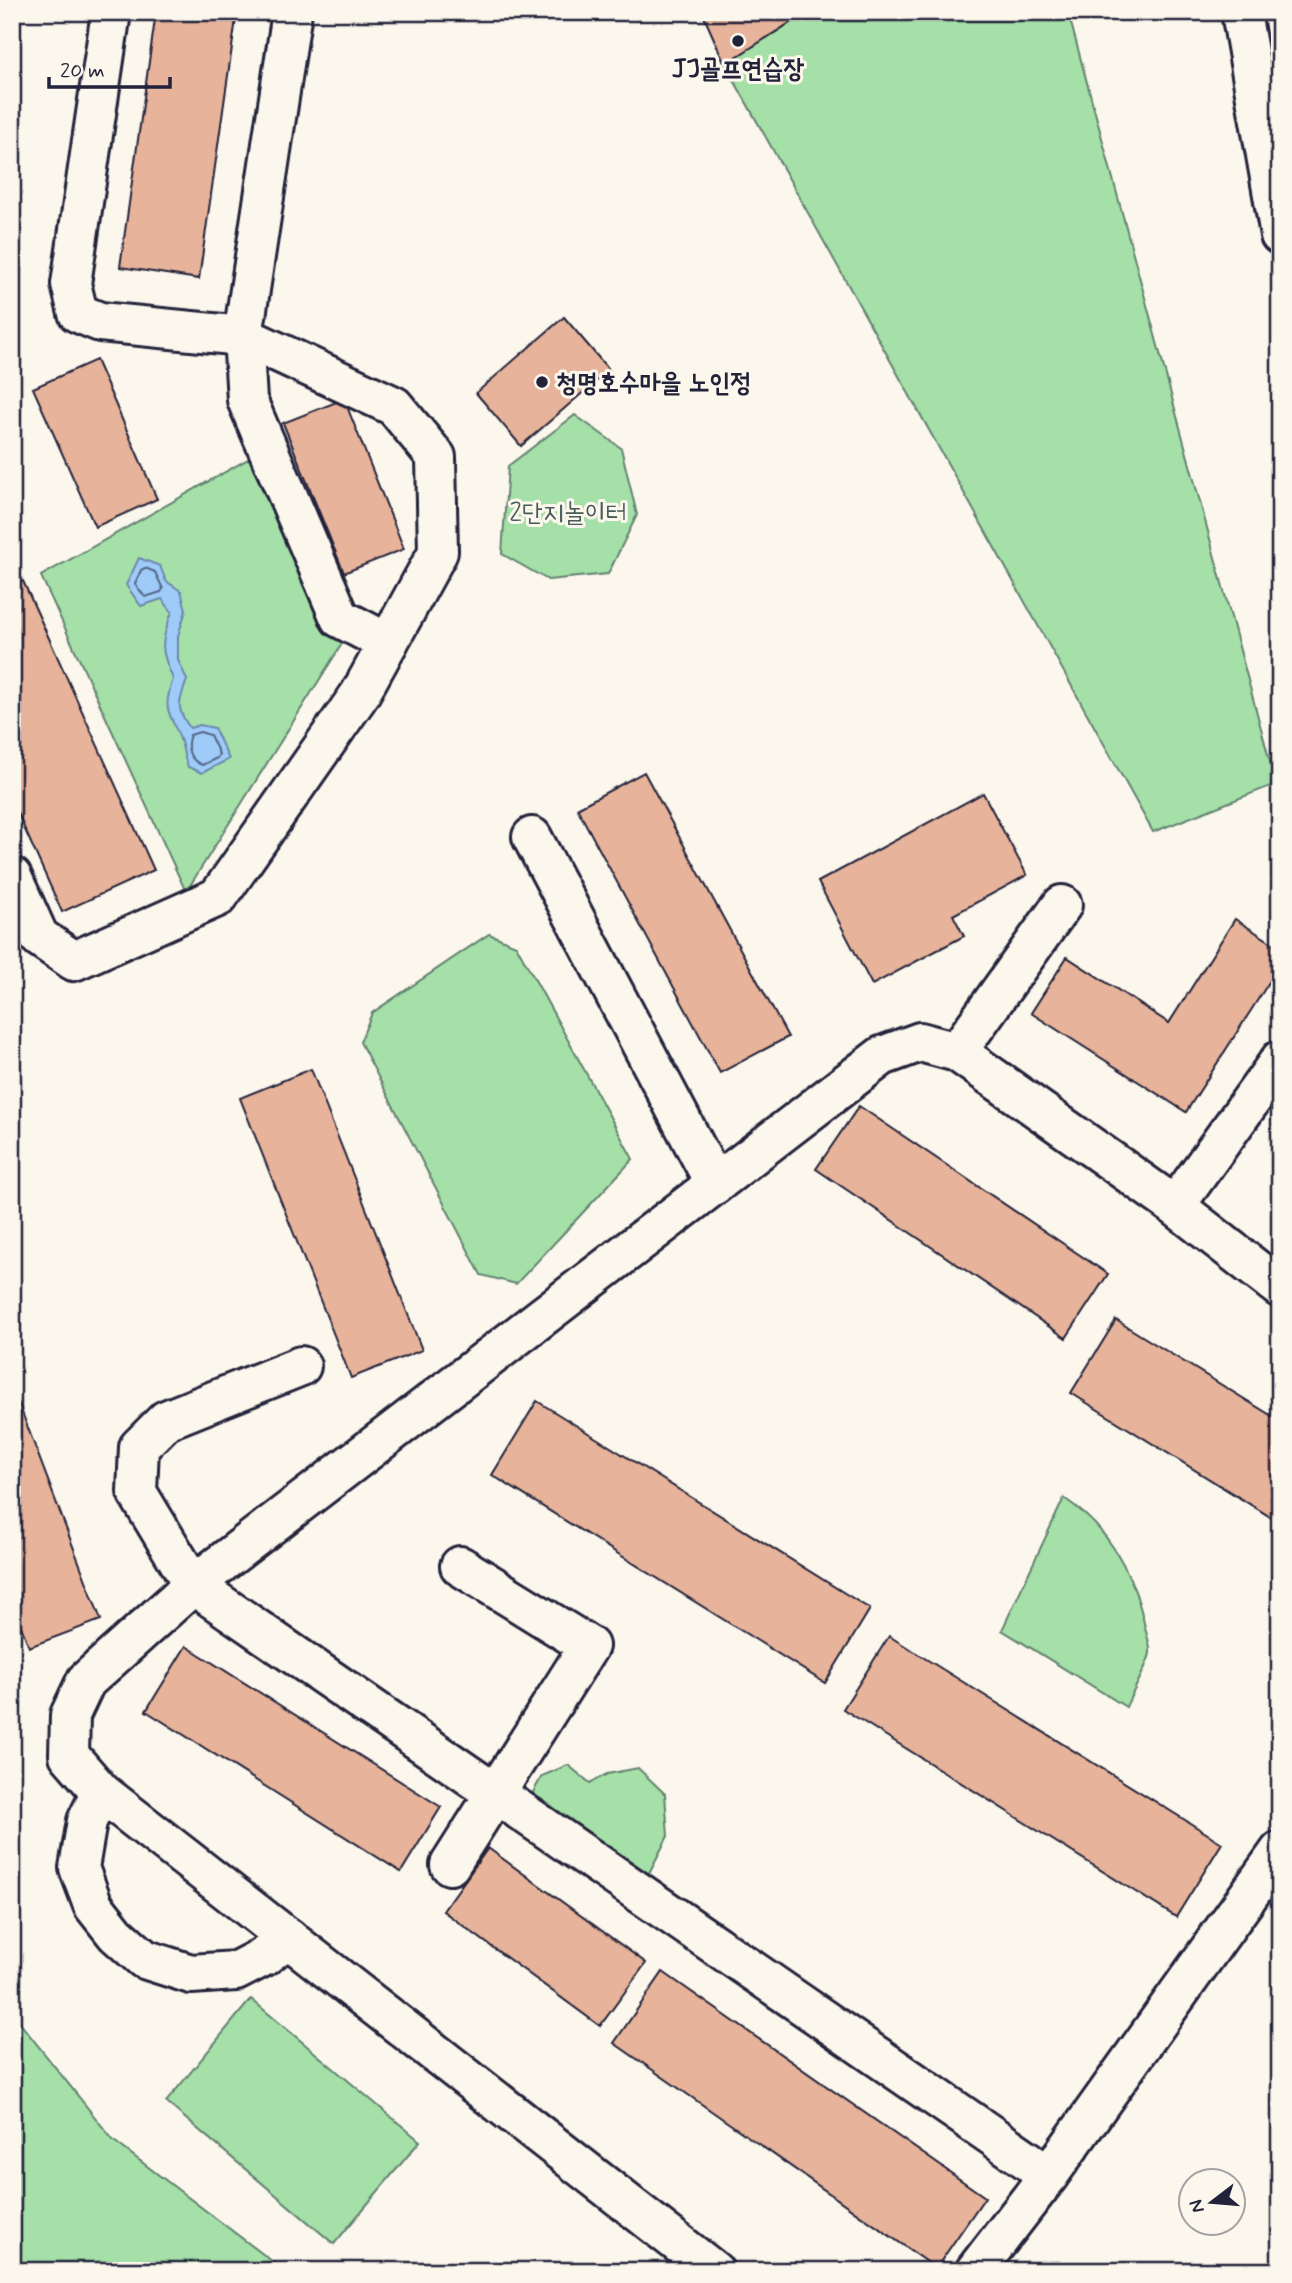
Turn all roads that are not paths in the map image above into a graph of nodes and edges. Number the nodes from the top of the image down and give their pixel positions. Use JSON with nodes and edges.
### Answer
{"nodes":[{"id":1,"x":111,"y":12,"type":"edge"},
{"id":2,"x":292,"y":12,"type":"edge"},
{"id":3,"x":1241,"y":12,"type":"edge"},
{"id":4,"x":1280,"y":235,"type":"edge"},
{"id":5,"x":243,"y":336,"type":"junction"},
{"id":6,"x":388,"y":643,"type":"junction"},
{"id":7,"x":532,"y":836,"type":"dead end"},
{"id":8,"x":12,"y":877,"type":"edge"},
{"id":9,"x":1062,"y":905,"type":"dead end"},
{"id":10,"x":957,"y":1052,"type":"junction"},
{"id":11,"x":1280,"y":1060,"type":"edge"},
{"id":12,"x":715,"y":1184,"type":"junction"},
{"id":13,"x":1175,"y":1206,"type":"junction"},
{"id":14,"x":1280,"y":1288,"type":"edge"},
{"id":15,"x":301,"y":1366,"type":"dead end"},
{"id":16,"x":460,"y":1566,"type":"dead end"},
{"id":17,"x":193,"y":1585,"type":"junction"},
{"id":18,"x":101,"y":1792,"type":"junction"},
{"id":19,"x":496,"y":1794,"type":"junction"},
{"id":20,"x":1280,"y":1851,"type":"edge"},
{"id":21,"x":450,"y":1864,"type":"dead end"},
{"id":22,"x":288,"y":1938,"type":"junction"},
{"id":23,"x":1049,"y":2175,"type":"junction"},
{"id":24,"x":714,"y":2271,"type":"edge"},
{"id":25,"x":975,"y":2271,"type":"edge"}],
"edges":[{"from":1,"to":5,"type":"lane"},
{"from":2,"to":5,"type":"lane"},
{"from":3,"to":4,"type":"lane"},
{"from":5,"to":6,"type":"lane"},
{"from":5,"to":6,"type":"lane"},
{"from":6,"to":8,"type":"lane"},
{"from":7,"to":12,"type":"lane"},
{"from":9,"to":10,"type":"lane"},
{"from":10,"to":12,"type":"lane"},
{"from":10,"to":13,"type":"lane"},
{"from":11,"to":13,"type":"lane"},
{"from":12,"to":17,"type":"lane"},
{"from":13,"to":14,"type":"lane"},
{"from":15,"to":17,"type":"lane"},
{"from":16,"to":19,"type":"lane"},
{"from":17,"to":18,"type":"lane"},
{"from":17,"to":19,"type":"lane"},
{"from":18,"to":22,"type":"lane"},
{"from":18,"to":22,"type":"lane"},
{"from":19,"to":21,"type":"lane"},
{"from":19,"to":23,"type":"lane"},
{"from":20,"to":23,"type":"lane"},
{"from":22,"to":24,"type":"lane"},
{"from":23,"to":25,"type":"lane"}]}
